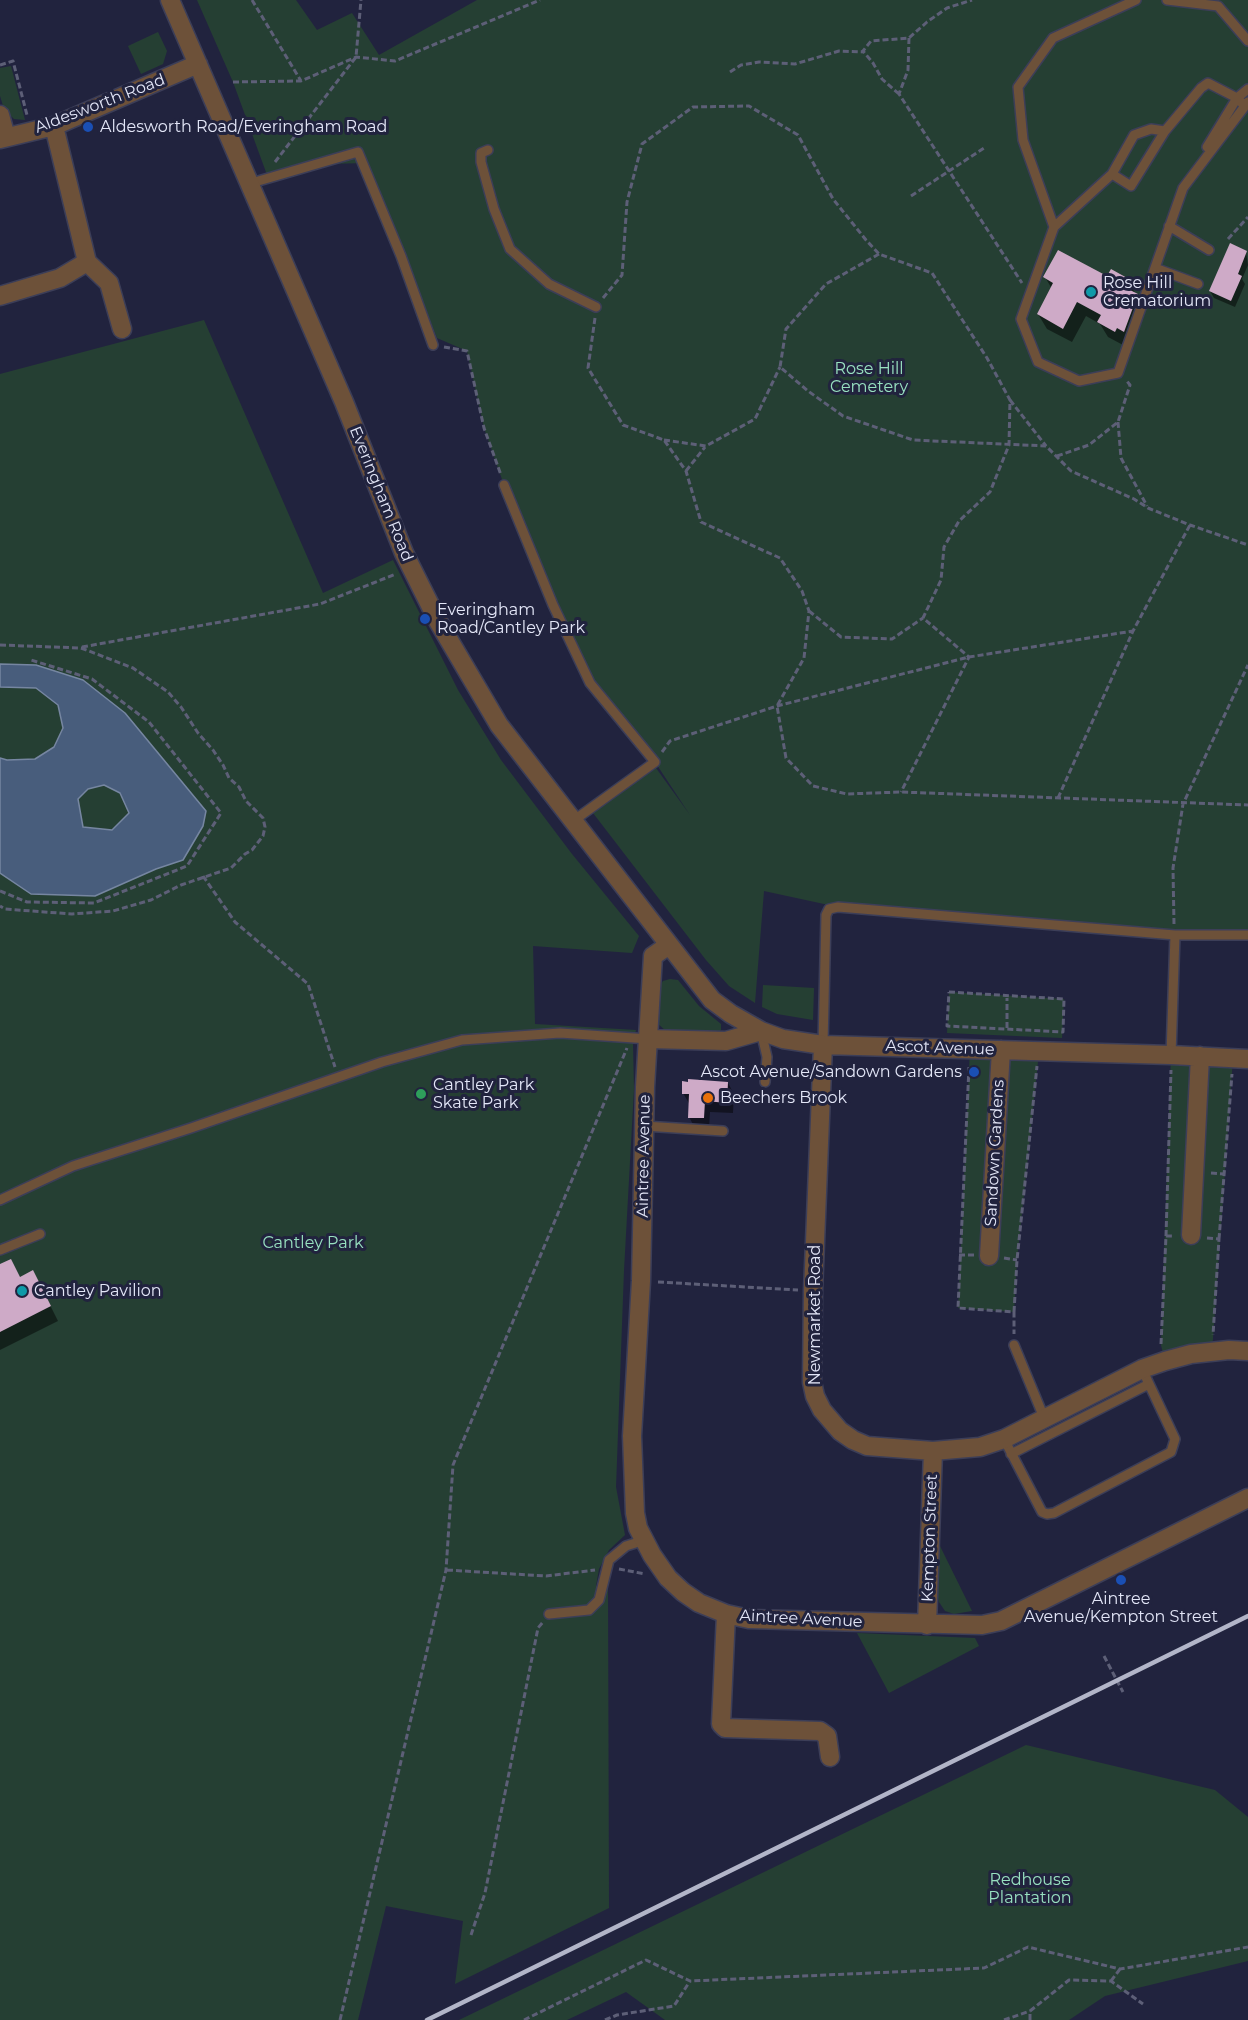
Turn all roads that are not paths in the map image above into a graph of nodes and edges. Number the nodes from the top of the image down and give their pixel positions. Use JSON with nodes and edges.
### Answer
{"nodes":[{"id":1,"x":170,"y":0,"type":"edge"},
{"id":2,"x":1136,"y":0,"type":"edge"},
{"id":3,"x":1167,"y":0,"type":"edge"},
{"id":4,"x":1248,"y":41,"type":"edge"},
{"id":5,"x":198,"y":64,"type":"junction"},
{"id":6,"x":1248,"y":89,"type":"edge"},
{"id":7,"x":1237,"y":98,"type":"junction"},
{"id":8,"x":1247,"y":104,"type":"edge"},
{"id":9,"x":0,"y":115,"type":"edge"},
{"id":10,"x":54,"y":126,"type":"junction"},
{"id":11,"x":1165,"y":131,"type":"junction"},
{"id":12,"x":3,"y":138,"type":"edge"},
{"id":13,"x":488,"y":150,"type":"dead end"},
{"id":14,"x":1112,"y":174,"type":"junction"},
{"id":15,"x":255,"y":182,"type":"junction"},
{"id":16,"x":1183,"y":188,"type":"junction"},
{"id":17,"x":1054,"y":226,"type":"junction"},
{"id":18,"x":1169,"y":226,"type":"junction"},
{"id":19,"x":1209,"y":250,"type":"dead end"},
{"id":20,"x":87,"y":262,"type":"junction"},
{"id":21,"x":1155,"y":268,"type":"junction"},
{"id":22,"x":1198,"y":284,"type":"dead end"},
{"id":23,"x":0,"y":296,"type":"edge"},
{"id":24,"x":596,"y":307,"type":"road end"},
{"id":25,"x":122,"y":329,"type":"dead end"},
{"id":26,"x":433,"y":345,"type":"road end"},
{"id":27,"x":504,"y":485,"type":"road end"},
{"id":28,"x":573,"y":821,"type":"junction"},
{"id":29,"x":1175,"y":935,"type":"junction"},
{"id":30,"x":1248,"y":935,"type":"edge"},
{"id":31,"x":669,"y":945,"type":"junction"},
{"id":32,"x":761,"y":1031,"type":"junction"},
{"id":33,"x":640,"y":1038,"type":"junction"},
{"id":34,"x":823,"y":1045,"type":"junction"},
{"id":35,"x":1004,"y":1051,"type":"junction"},
{"id":36,"x":1171,"y":1055,"type":"junction"},
{"id":37,"x":1200,"y":1056,"type":"junction"},
{"id":38,"x":1240,"y":1059,"type":"edge"},
{"id":39,"x":765,"y":1082,"type":"dead end"},
{"id":40,"x":644,"y":1126,"type":"junction"},
{"id":41,"x":723,"y":1131,"type":"dead end"},
{"id":42,"x":0,"y":1200,"type":"edge"},
{"id":43,"x":40,"y":1234,"type":"dead end"},
{"id":44,"x":1191,"y":1235,"type":"road end"},
{"id":45,"x":0,"y":1250,"type":"edge"},
{"id":46,"x":989,"y":1256,"type":"dead end"},
{"id":47,"x":1014,"y":1344,"type":"road end"},
{"id":48,"x":1248,"y":1351,"type":"edge"},
{"id":49,"x":1145,"y":1377,"type":"junction"},
{"id":50,"x":1045,"y":1420,"type":"junction"},
{"id":51,"x":1007,"y":1447,"type":"junction"},
{"id":52,"x":933,"y":1451,"type":"junction"},
{"id":53,"x":1248,"y":1498,"type":"edge"},
{"id":54,"x":645,"y":1540,"type":"junction"},
{"id":55,"x":549,"y":1614,"type":"road end"},
{"id":56,"x":726,"y":1614,"type":"junction"},
{"id":57,"x":927,"y":1625,"type":"junction"},
{"id":58,"x":830,"y":1757,"type":"dead end"}],
"edges":[{"from":1,"to":5,"type":"street","name":"Everingham Road"},
{"from":2,"to":17,"type":"lane"},
{"from":3,"to":4,"type":"lane"},
{"from":5,"to":10,"type":"street","name":"Aldesworth Road"},
{"from":5,"to":15,"type":"street","name":"Everingham Road"},
{"from":6,"to":7,"type":"lane"},
{"from":7,"to":8,"type":"lane"},
{"from":7,"to":11,"type":"lane"},
{"from":7,"to":16,"type":"lane"},
{"from":8,"to":16,"type":"lane"},
{"from":9,"to":12,"type":"street"},
{"from":10,"to":12,"type":"street","name":"Aldesworth Road"},
{"from":10,"to":20,"type":"street"},
{"from":11,"to":14,"type":"lane"},
{"from":11,"to":14,"type":"lane"},
{"from":13,"to":24,"type":"lane"},
{"from":14,"to":17,"type":"lane"},
{"from":15,"to":26,"type":"lane"},
{"from":15,"to":28,"type":"street","name":"Everingham Road"},
{"from":16,"to":18,"type":"lane"},
{"from":17,"to":21,"type":"lane"},
{"from":18,"to":19,"type":"lane"},
{"from":18,"to":21,"type":"lane"},
{"from":20,"to":23,"type":"street"},
{"from":20,"to":25,"type":"street"},
{"from":21,"to":22,"type":"lane"},
{"from":27,"to":28,"type":"lane"},
{"from":28,"to":31,"type":"street","name":"Everingham Road"},
{"from":29,"to":30,"type":"lane"},
{"from":29,"to":34,"type":"lane"},
{"from":29,"to":36,"type":"lane"},
{"from":31,"to":32,"type":"street","name":"Ascot Avenue"},
{"from":31,"to":33,"type":"street","name":"Aintree Avenue"},
{"from":32,"to":33,"type":"street"},
{"from":32,"to":34,"type":"street","name":"Ascot Avenue"},
{"from":32,"to":39,"type":"lane"},
{"from":33,"to":40,"type":"street","name":"Aintree Avenue"},
{"from":33,"to":42,"type":"lane"},
{"from":34,"to":35,"type":"street","name":"Ascot Avenue"},
{"from":34,"to":52,"type":"street","name":"Newmarket Road"},
{"from":35,"to":36,"type":"street","name":"Ascot Avenue"},
{"from":35,"to":46,"type":"street","name":"Sandown Gardens"},
{"from":36,"to":37,"type":"street","name":"Ascot Avenue"},
{"from":37,"to":38,"type":"street","name":"Ascot Avenue"},
{"from":37,"to":44,"type":"street"},
{"from":40,"to":41,"type":"lane"},
{"from":40,"to":54,"type":"street","name":"Aintree Avenue"},
{"from":43,"to":45,"type":"lane"},
{"from":47,"to":50,"type":"lane"},
{"from":48,"to":49,"type":"street","name":"Newmarket Road"},
{"from":49,"to":50,"type":"street","name":"Newmarket Road"},
{"from":49,"to":51,"type":"lane"},
{"from":49,"to":51,"type":"lane"},
{"from":50,"to":51,"type":"street","name":"Newmarket Road"},
{"from":51,"to":52,"type":"street","name":"Newmarket Road"},
{"from":52,"to":57,"type":"street","name":"Kempton Street"},
{"from":53,"to":57,"type":"street","name":"Aintree Avenue"},
{"from":54,"to":55,"type":"lane"},
{"from":54,"to":56,"type":"street","name":"Aintree Avenue"},
{"from":56,"to":57,"type":"street","name":"Aintree Avenue"},
{"from":56,"to":58,"type":"street"}]}
